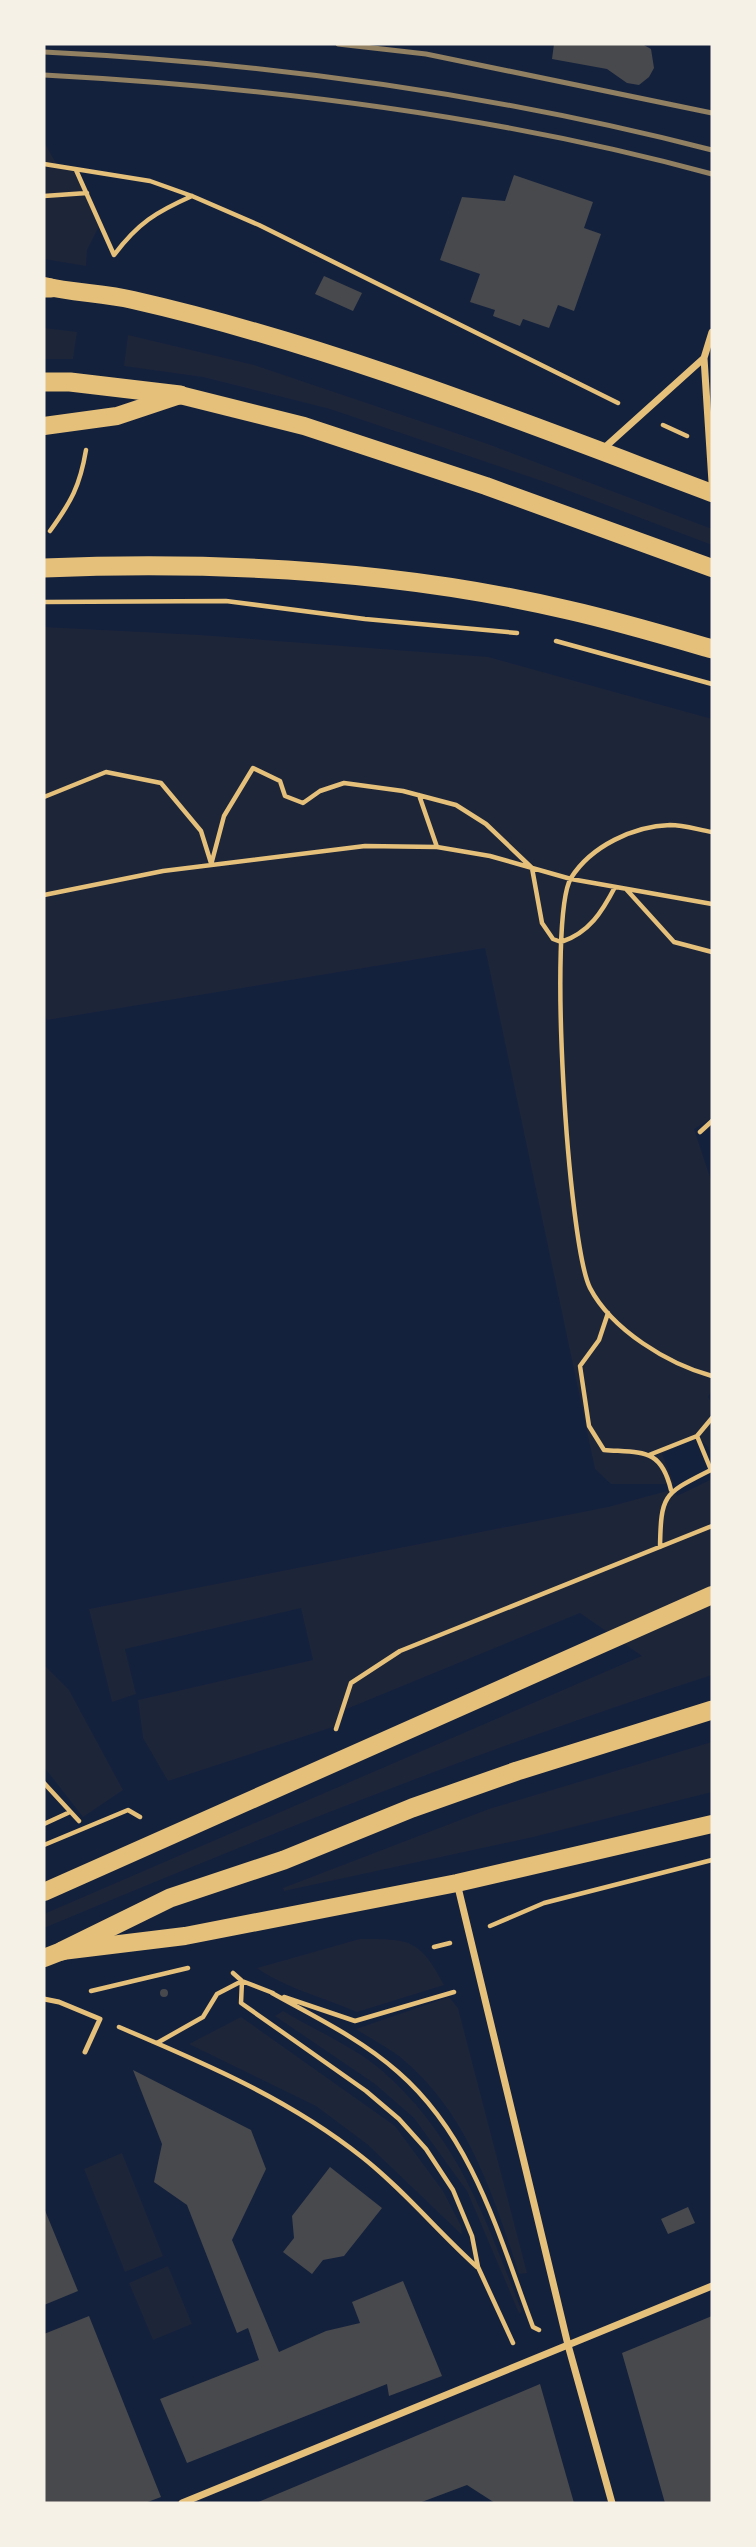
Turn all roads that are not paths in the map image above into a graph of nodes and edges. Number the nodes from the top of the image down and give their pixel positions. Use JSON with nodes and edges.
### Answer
{"nodes":[{"id":1,"x":46,"y":287,"type":"edge"},
{"id":2,"x":712,"y":332,"type":"edge"},
{"id":3,"x":704,"y":358,"type":"junction"},
{"id":4,"x":44,"y":382,"type":"edge"},
{"id":5,"x":180,"y":395,"type":"junction"},
{"id":6,"x":44,"y":426,"type":"edge"},
{"id":7,"x":601,"y":451,"type":"junction"},
{"id":8,"x":712,"y":482,"type":"edge"},
{"id":9,"x":712,"y":493,"type":"edge"},
{"id":10,"x":44,"y":568,"type":"edge"},
{"id":11,"x":712,"y":568,"type":"edge"},
{"id":12,"x":712,"y":649,"type":"edge"},
{"id":13,"x":712,"y":1595,"type":"edge"},
{"id":14,"x":712,"y":1710,"type":"edge"},
{"id":15,"x":712,"y":1824,"type":"edge"},
{"id":16,"x":457,"y":1883,"type":"junction"},
{"id":17,"x":44,"y":1892,"type":"edge"},
{"id":18,"x":53,"y":1954,"type":"edge"},
{"id":19,"x":44,"y":1999,"type":"edge"},
{"id":20,"x":85,"y":2052,"type":"dead end"},
{"id":21,"x":712,"y":2286,"type":"edge"},
{"id":22,"x":568,"y":2345,"type":"junction"},
{"id":23,"x":182,"y":2503,"type":"edge"},
{"id":24,"x":612,"y":2503,"type":"edge"}],
"edges":[{"from":1,"to":7,"type":"main road"},
{"from":2,"to":3,"type":"street"},
{"from":3,"to":7,"type":"street"},
{"from":3,"to":8,"type":"street"},
{"from":4,"to":5,"type":"highway"},
{"from":5,"to":6,"type":"main road"},
{"from":5,"to":11,"type":"main road"},
{"from":7,"to":9,"type":"main road"},
{"from":10,"to":12,"type":"highway"},
{"from":13,"to":17,"type":"main road"},
{"from":14,"to":18,"type":"highway"},
{"from":15,"to":16,"type":"main road"},
{"from":16,"to":18,"type":"main road"},
{"from":16,"to":22,"type":"street"},
{"from":19,"to":20,"type":"lane"},
{"from":21,"to":22,"type":"street"},
{"from":22,"to":23,"type":"street"},
{"from":22,"to":24,"type":"street"}]}
